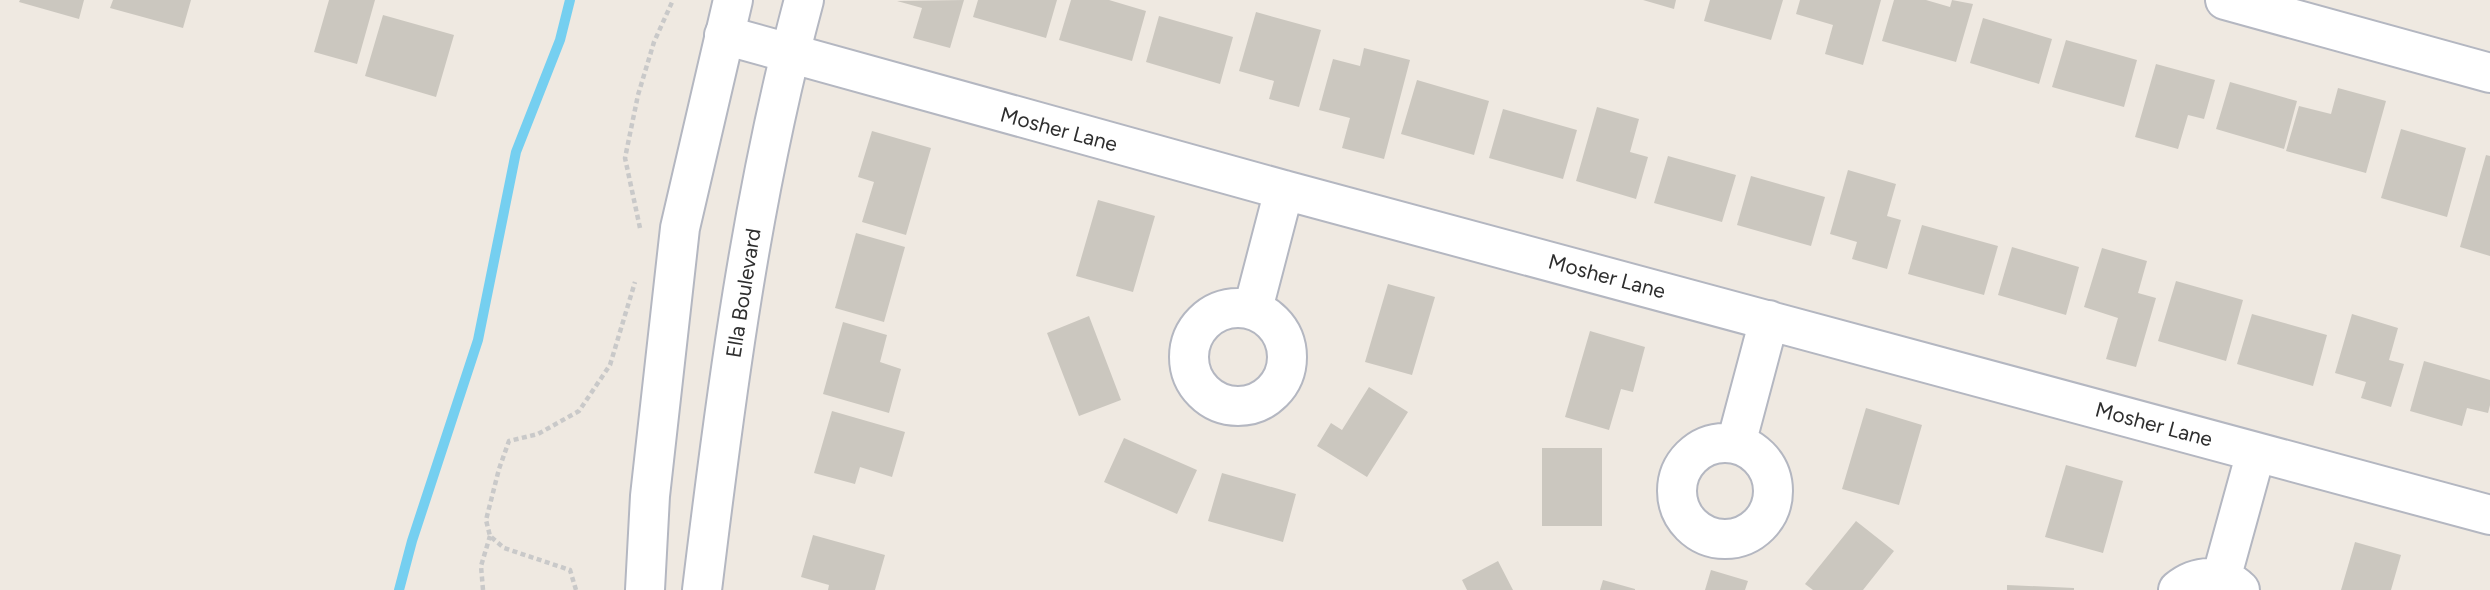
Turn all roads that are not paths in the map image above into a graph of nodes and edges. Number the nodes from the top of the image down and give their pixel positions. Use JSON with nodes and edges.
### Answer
{"nodes":[{"id":1,"x":804,"y":0,"type":"edge"},
{"id":2,"x":2225,"y":0,"type":"edge"},
{"id":3,"x":729,"y":18,"type":"edge"},
{"id":4,"x":789,"y":55,"type":"junction"},
{"id":5,"x":2490,"y":73,"type":"edge"},
{"id":6,"x":1284,"y":190,"type":"junction"},
{"id":7,"x":1253,"y":309,"type":"dead end"},
{"id":8,"x":1769,"y":320,"type":"junction"},
{"id":9,"x":1736,"y":444,"type":"dead end"},
{"id":10,"x":2256,"y":452,"type":"junction"},
{"id":11,"x":2490,"y":515,"type":"edge"},
{"id":12,"x":2231,"y":584,"type":"edge"},
{"id":13,"x":645,"y":590,"type":"edge"},
{"id":14,"x":702,"y":590,"type":"edge"},
{"id":15,"x":2178,"y":590,"type":"edge"}],
"edges":[{"from":1,"to":4,"type":"street","name":"Ella Boulevard"},
{"from":2,"to":5,"type":"street"},
{"from":3,"to":4,"type":"street","name":"Mosher Lane"},
{"from":3,"to":13,"type":"street"},
{"from":4,"to":6,"type":"street","name":"Mosher Lane"},
{"from":4,"to":14,"type":"street","name":"Ella Boulevard"},
{"from":6,"to":7,"type":"street"},
{"from":6,"to":8,"type":"street","name":"Mosher Lane"},
{"from":8,"to":9,"type":"street"},
{"from":8,"to":10,"type":"street","name":"Mosher Lane"},
{"from":10,"to":11,"type":"street","name":"Mosher Lane"},
{"from":10,"to":12,"type":"street"},
{"from":12,"to":15,"type":"street"}]}
